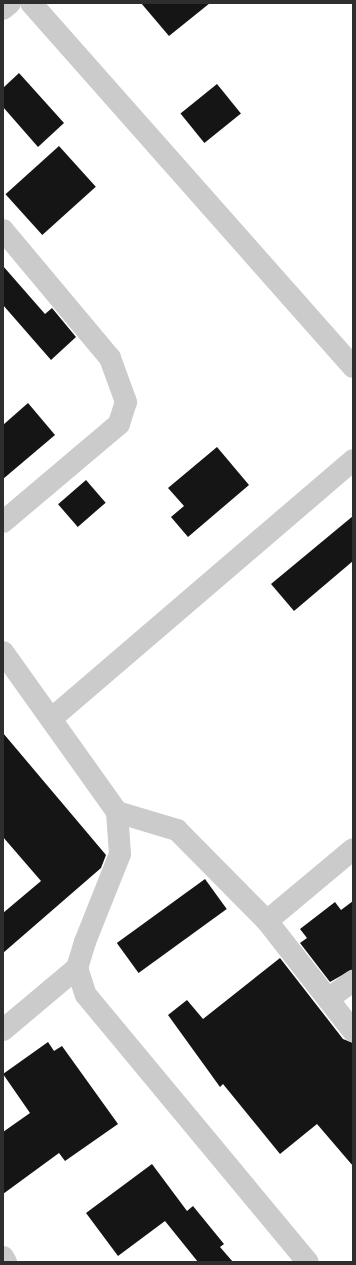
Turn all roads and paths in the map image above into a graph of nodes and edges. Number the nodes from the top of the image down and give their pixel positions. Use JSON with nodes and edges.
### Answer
{"nodes":[{"id":1,"x":10,"y":3,"type":"edge"},
{"id":2,"x":31,"y":3,"type":"edge"},
{"id":3,"x":3,"y":9,"type":"edge"},
{"id":4,"x":3,"y":230,"type":"edge"},
{"id":5,"x":353,"y":367,"type":"edge"},
{"id":6,"x":353,"y":460,"type":"edge"},
{"id":7,"x":3,"y":522,"type":"edge"},
{"id":8,"x":3,"y":652,"type":"edge"},
{"id":9,"x":51,"y":719,"type":"junction"},
{"id":10,"x":117,"y":812,"type":"junction"},
{"id":11,"x":353,"y":849,"type":"edge"},
{"id":12,"x":267,"y":921,"type":"junction"},
{"id":13,"x":77,"y":968,"type":"junction"},
{"id":14,"x":353,"y":982,"type":"edge"},
{"id":15,"x":328,"y":999,"type":"junction"},
{"id":16,"x":3,"y":1030,"type":"edge"},
{"id":17,"x":353,"y":1031,"type":"edge"},
{"id":18,"x":3,"y":1257,"type":"edge"},
{"id":19,"x":6,"y":1262,"type":"edge"},
{"id":20,"x":308,"y":1262,"type":"edge"}],
"edges":[{"from":1,"to":3,"type":"street"},
{"from":2,"to":5,"type":"street"},
{"from":4,"to":7,"type":"street"},
{"from":6,"to":9,"type":"street"},
{"from":8,"to":9,"type":"street"},
{"from":9,"to":10,"type":"street"},
{"from":10,"to":12,"type":"street"},
{"from":10,"to":13,"type":"street"},
{"from":11,"to":12,"type":"street"},
{"from":12,"to":15,"type":"street"},
{"from":13,"to":16,"type":"street"},
{"from":13,"to":20,"type":"street"},
{"from":14,"to":15,"type":"street"},
{"from":15,"to":17,"type":"street"},
{"from":18,"to":19,"type":"street"}]}
